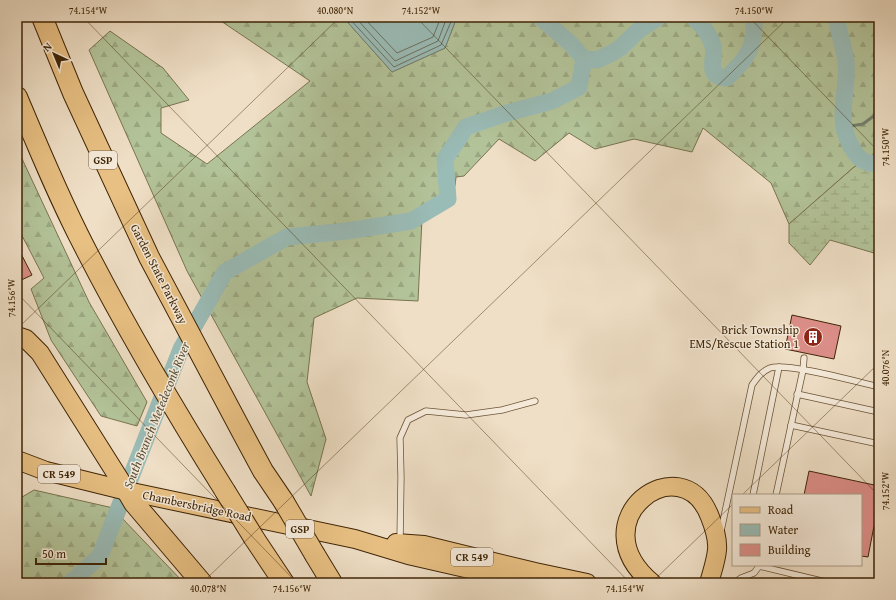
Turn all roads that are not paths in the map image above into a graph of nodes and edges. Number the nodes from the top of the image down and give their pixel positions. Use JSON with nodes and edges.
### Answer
{"nodes":[{"id":1,"x":42,"y":17,"type":"edge"},
{"id":2,"x":17,"y":97,"type":"edge"},
{"id":3,"x":17,"y":336,"type":"edge"},
{"id":4,"x":804,"y":358,"type":"dead end"},
{"id":5,"x":779,"y":367,"type":"junction"},
{"id":6,"x":803,"y":370,"type":"junction"},
{"id":7,"x":879,"y":387,"type":"edge"},
{"id":8,"x":797,"y":394,"type":"junction"},
{"id":9,"x":535,"y":401,"type":"dead end"},
{"id":10,"x":879,"y":412,"type":"edge"},
{"id":11,"x":791,"y":425,"type":"junction"},
{"id":12,"x":879,"y":444,"type":"edge"},
{"id":13,"x":17,"y":460,"type":"edge"},
{"id":14,"x":753,"y":494,"type":"edge"},
{"id":15,"x":776,"y":494,"type":"edge"},
{"id":16,"x":133,"y":496,"type":"junction"},
{"id":17,"x":355,"y":539,"type":"junction"},
{"id":18,"x":400,"y":543,"type":"junction"},
{"id":19,"x":717,"y":549,"type":"junction"},
{"id":20,"x":760,"y":566,"type":"edge"},
{"id":21,"x":202,"y":583,"type":"edge"},
{"id":22,"x":284,"y":583,"type":"edge"},
{"id":23,"x":332,"y":583,"type":"edge"},
{"id":24,"x":531,"y":583,"type":"edge"},
{"id":25,"x":587,"y":583,"type":"edge"},
{"id":26,"x":652,"y":583,"type":"edge"},
{"id":27,"x":710,"y":583,"type":"edge"},
{"id":28,"x":734,"y":583,"type":"edge"},
{"id":29,"x":830,"y":583,"type":"edge"}],
"edges":[{"from":1,"to":23,"type":"highway","name":"Garden State Parkway","number":"GSP","bridge":true},
{"from":2,"to":22,"type":"highway","bridge":true},
{"from":3,"to":16,"type":"main road"},
{"from":4,"to":6,"type":"lane"},
{"from":5,"to":6,"type":"lane"},
{"from":5,"to":14,"type":"lane"},
{"from":5,"to":19,"type":"lane"},
{"from":6,"to":7,"type":"lane"},
{"from":6,"to":8,"type":"lane"},
{"from":8,"to":10,"type":"lane"},
{"from":8,"to":11,"type":"lane"},
{"from":9,"to":18,"type":"lane"},
{"from":11,"to":12,"type":"lane"},
{"from":11,"to":15,"type":"lane"},
{"from":13,"to":16,"type":"main road","name":"Chambersbridge Road","number":"CR 549"},
{"from":16,"to":17,"type":"main road","name":"Chambersbridge Road","number":"CR 549"},
{"from":16,"to":21,"type":"highway"},
{"from":17,"to":18,"type":"main road","name":"Chambersbridge Road","number":"CR 549"},
{"from":17,"to":24,"type":"main road","name":"Chambersbridge Road","number":"CR 549"},
{"from":18,"to":25,"type":"main road","name":"Chambersbridge Road","number":"CR 549"},
{"from":19,"to":26,"type":"main road"},
{"from":19,"to":27,"type":"main road"},
{"from":20,"to":28,"type":"lane"},
{"from":20,"to":29,"type":"lane"}]}
